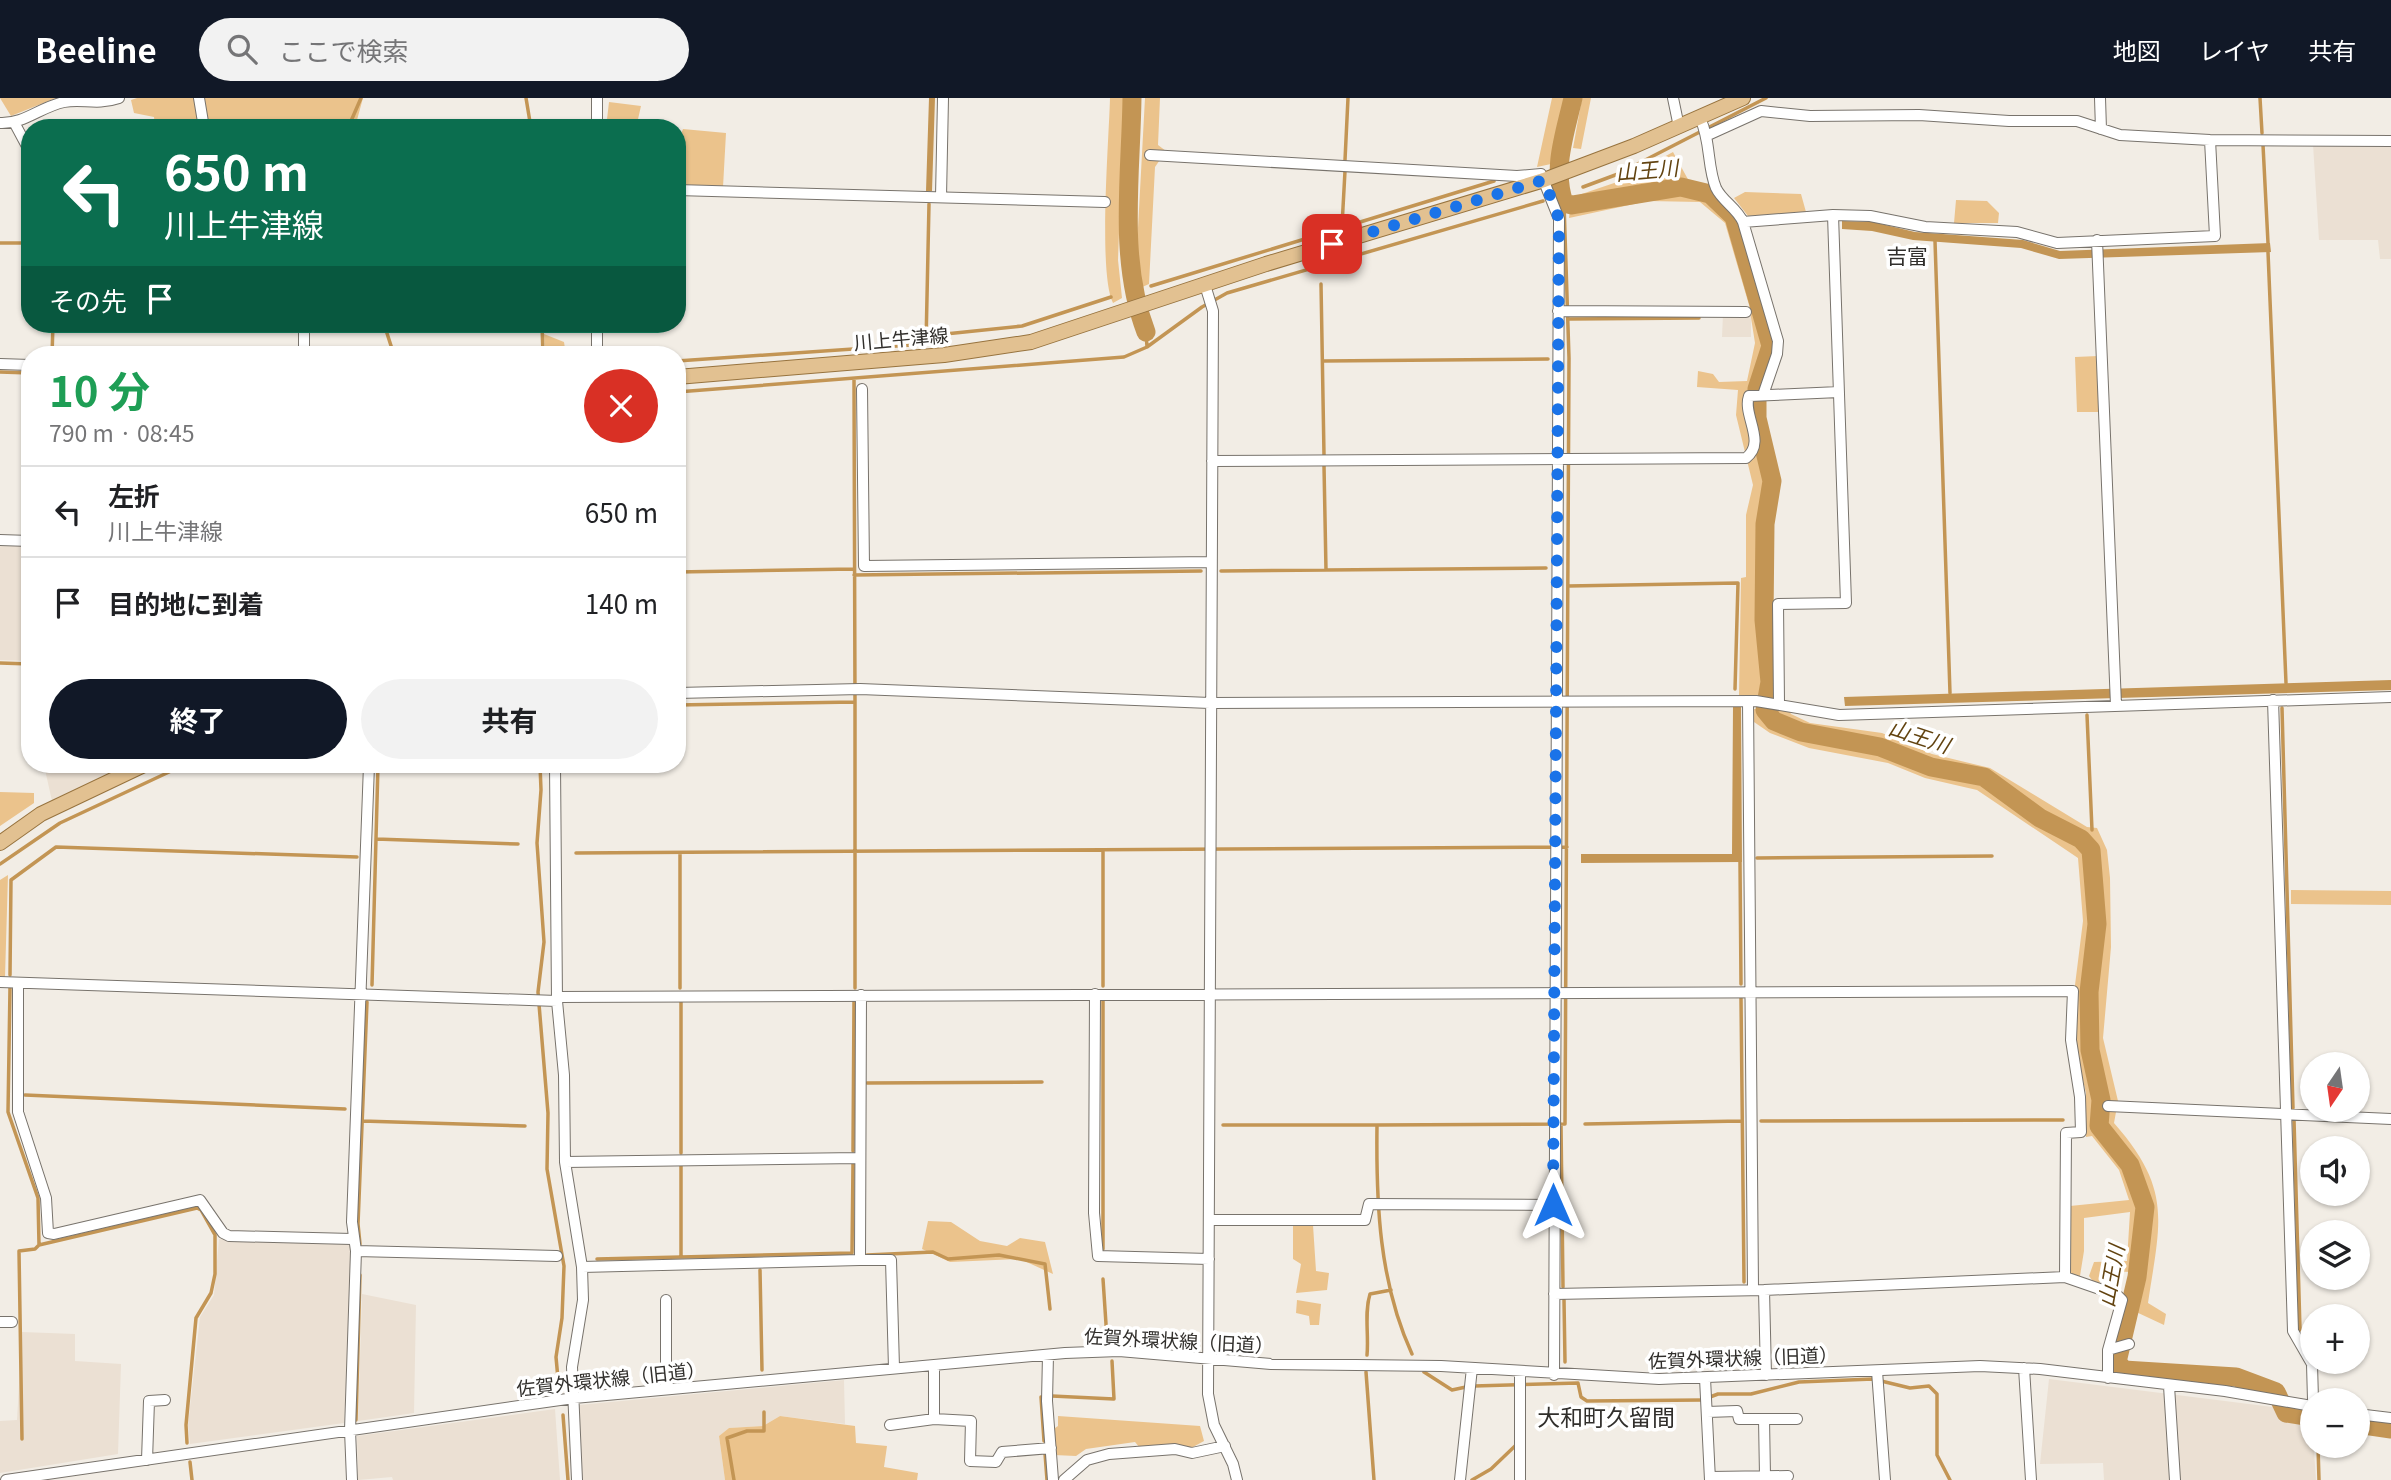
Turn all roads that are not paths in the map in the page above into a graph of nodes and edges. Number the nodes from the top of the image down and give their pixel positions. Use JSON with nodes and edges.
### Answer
{"nodes":[{"id":1,"x":120,"y":98,"type":"edge"},
{"id":2,"x":198,"y":98,"type":"edge"},
{"id":3,"x":597,"y":98,"type":"edge"},
{"id":4,"x":943,"y":98,"type":"edge"},
{"id":5,"x":1673,"y":98,"type":"edge"},
{"id":6,"x":1743,"y":98,"type":"edge"},
{"id":7,"x":2100,"y":98,"type":"edge"},
{"id":8,"x":1700,"y":118,"type":"junction"},
{"id":9,"x":26,"y":119,"type":"edge"},
{"id":10,"x":202,"y":119,"type":"edge"},
{"id":11,"x":597,"y":119,"type":"edge"},
{"id":12,"x":21,"y":121,"type":"edge"},
{"id":13,"x":0,"y":123,"type":"edge"},
{"id":14,"x":15,"y":124,"type":"junction"},
{"id":15,"x":1679,"y":127,"type":"junction"},
{"id":16,"x":2101,"y":129,"type":"junction"},
{"id":17,"x":21,"y":135,"type":"edge"},
{"id":18,"x":1708,"y":135,"type":"junction"},
{"id":19,"x":2210,"y":140,"type":"junction"},
{"id":20,"x":2391,"y":141,"type":"edge"},
{"id":21,"x":1150,"y":155,"type":"dead end"},
{"id":22,"x":1544,"y":180,"type":"junction"},
{"id":23,"x":686,"y":190,"type":"edge"},
{"id":24,"x":941,"y":197,"type":"junction"},
{"id":25,"x":1105,"y":202,"type":"dead end"},
{"id":26,"x":1833,"y":215,"type":"junction"},
{"id":27,"x":1743,"y":222,"type":"junction"},
{"id":28,"x":2098,"y":243,"type":"junction"},
{"id":29,"x":1206,"y":290,"type":"junction"},
{"id":30,"x":1558,"y":311,"type":"junction"},
{"id":31,"x":1746,"y":312,"type":"dead end"},
{"id":32,"x":0,"y":364,"type":"edge"},
{"id":33,"x":21,"y":365,"type":"edge"},
{"id":34,"x":686,"y":376,"type":"edge"},
{"id":35,"x":862,"y":389,"type":"dead end"},
{"id":36,"x":1839,"y":392,"type":"junction"},
{"id":37,"x":1763,"y":395,"type":"junction"},
{"id":38,"x":1557,"y":459,"type":"junction"},
{"id":39,"x":1212,"y":461,"type":"junction"},
{"id":40,"x":0,"y":540,"type":"edge"},
{"id":41,"x":21,"y":541,"type":"edge"},
{"id":42,"x":1211,"y":562,"type":"junction"},
{"id":43,"x":686,"y":693,"type":"edge"},
{"id":44,"x":2391,"y":696,"type":"edge"},
{"id":45,"x":2273,"y":700,"type":"junction"},
{"id":46,"x":1556,"y":701,"type":"junction"},
{"id":47,"x":1752,"y":701,"type":"junction"},
{"id":48,"x":1210,"y":703,"type":"junction"},
{"id":49,"x":1779,"y":703,"type":"junction"},
{"id":50,"x":2116,"y":705,"type":"junction"},
{"id":51,"x":127,"y":773,"type":"edge"},
{"id":52,"x":369,"y":773,"type":"edge"},
{"id":53,"x":555,"y":773,"type":"edge"},
{"id":54,"x":0,"y":843,"type":"edge"},
{"id":55,"x":0,"y":982,"type":"edge"},
{"id":56,"x":18,"y":982,"type":"junction"},
{"id":57,"x":1751,"y":991,"type":"junction"},
{"id":58,"x":1555,"y":992,"type":"junction"},
{"id":59,"x":1210,"y":993,"type":"junction"},
{"id":60,"x":361,"y":994,"type":"junction"},
{"id":61,"x":1095,"y":994,"type":"junction"},
{"id":62,"x":861,"y":995,"type":"junction"},
{"id":63,"x":557,"y":999,"type":"junction"},
{"id":64,"x":2108,"y":1106,"type":"dead end"},
{"id":65,"x":2286,"y":1114,"type":"junction"},
{"id":66,"x":2391,"y":1119,"type":"edge"},
{"id":67,"x":859,"y":1158,"type":"junction"},
{"id":68,"x":565,"y":1162,"type":"junction"},
{"id":69,"x":1553,"y":1205,"type":"junction"},
{"id":70,"x":1209,"y":1220,"type":"junction"},
{"id":71,"x":352,"y":1239,"type":"junction"},
{"id":72,"x":356,"y":1251,"type":"junction"},
{"id":73,"x":557,"y":1256,"type":"dead end"},
{"id":74,"x":1209,"y":1259,"type":"junction"},
{"id":75,"x":860,"y":1260,"type":"junction"},
{"id":76,"x":582,"y":1267,"type":"junction"},
{"id":77,"x":2065,"y":1277,"type":"junction"},
{"id":78,"x":1758,"y":1289,"type":"junction"},
{"id":79,"x":1554,"y":1294,"type":"junction"},
{"id":80,"x":666,"y":1300,"type":"dead end"},
{"id":81,"x":0,"y":1322,"type":"edge"},
{"id":82,"x":12,"y":1322,"type":"dead end"},
{"id":83,"x":2129,"y":1344,"type":"dead end"},
{"id":84,"x":2109,"y":1350,"type":"junction"},
{"id":85,"x":1048,"y":1354,"type":"junction"},
{"id":86,"x":1208,"y":1358,"type":"junction"},
{"id":87,"x":934,"y":1365,"type":"junction"},
{"id":88,"x":894,"y":1368,"type":"junction"},
{"id":89,"x":1472,"y":1368,"type":"junction"},
{"id":90,"x":2024,"y":1368,"type":"junction"},
{"id":91,"x":1877,"y":1371,"type":"junction"},
{"id":92,"x":1554,"y":1375,"type":"junction"},
{"id":93,"x":1766,"y":1375,"type":"junction"},
{"id":94,"x":1705,"y":1378,"type":"junction"},
{"id":95,"x":2108,"y":1378,"type":"junction"},
{"id":96,"x":1520,"y":1380,"type":"junction"},
{"id":97,"x":2169,"y":1386,"type":"junction"},
{"id":98,"x":2313,"y":1388,"type":"edge"},
{"id":99,"x":666,"y":1389,"type":"junction"},
{"id":100,"x":574,"y":1398,"type":"junction"},
{"id":101,"x":165,"y":1400,"type":"dead end"},
{"id":102,"x":2300,"y":1404,"type":"edge"},
{"id":103,"x":1707,"y":1409,"type":"junction"},
{"id":104,"x":2370,"y":1415,"type":"edge"},
{"id":105,"x":2391,"y":1418,"type":"edge"},
{"id":106,"x":934,"y":1419,"type":"junction"},
{"id":107,"x":1764,"y":1419,"type":"junction"},
{"id":108,"x":1797,"y":1419,"type":"dead end"},
{"id":109,"x":890,"y":1425,"type":"dead end"},
{"id":110,"x":350,"y":1430,"type":"junction"},
{"id":111,"x":1225,"y":1446,"type":"junction"},
{"id":112,"x":1051,"y":1448,"type":"junction"},
{"id":113,"x":148,"y":1460,"type":"junction"},
{"id":114,"x":1765,"y":1476,"type":"junction"},
{"id":115,"x":1788,"y":1476,"type":"dead end"},
{"id":116,"x":1710,"y":1478,"type":"edge"},
{"id":117,"x":6,"y":1480,"type":"edge"},
{"id":118,"x":352,"y":1480,"type":"edge"},
{"id":119,"x":577,"y":1480,"type":"edge"},
{"id":120,"x":1053,"y":1480,"type":"edge"},
{"id":121,"x":1064,"y":1480,"type":"edge"},
{"id":122,"x":1237,"y":1480,"type":"edge"},
{"id":123,"x":1460,"y":1480,"type":"edge"},
{"id":124,"x":1520,"y":1480,"type":"edge"},
{"id":125,"x":1885,"y":1480,"type":"edge"},
{"id":126,"x":2031,"y":1480,"type":"edge"},
{"id":127,"x":2175,"y":1480,"type":"edge"}],
"edges":[{"from":1,"to":9,"type":"street"},
{"from":2,"to":10,"type":"street"},
{"from":3,"to":11,"type":"street"},
{"from":4,"to":24,"type":"street"},
{"from":5,"to":15,"type":"street"},
{"from":6,"to":8,"type":"main road"},
{"from":7,"to":16,"type":"street"},
{"from":8,"to":15,"type":"main road"},
{"from":8,"to":18,"type":"street"},
{"from":12,"to":14,"type":"street"},
{"from":13,"to":14,"type":"street"},
{"from":14,"to":17,"type":"street"},
{"from":15,"to":22,"type":"main road"},
{"from":16,"to":18,"type":"street"},
{"from":16,"to":19,"type":"street"},
{"from":18,"to":27,"type":"street"},
{"from":19,"to":20,"type":"street"},
{"from":19,"to":28,"type":"street"},
{"from":21,"to":22,"type":"street"},
{"from":22,"to":29,"type":"main road"},
{"from":22,"to":30,"type":"street"},
{"from":23,"to":24,"type":"street"},
{"from":24,"to":25,"type":"street"},
{"from":26,"to":27,"type":"street"},
{"from":26,"to":28,"type":"street"},
{"from":26,"to":36,"type":"street"},
{"from":27,"to":37,"type":"street"},
{"from":28,"to":50,"type":"street"},
{"from":29,"to":34,"type":"main road","name":"川上牛津線"},
{"from":29,"to":39,"type":"street"},
{"from":30,"to":31,"type":"street"},
{"from":30,"to":38,"type":"street"},
{"from":32,"to":33,"type":"street"},
{"from":35,"to":42,"type":"street"},
{"from":36,"to":37,"type":"street"},
{"from":36,"to":49,"type":"street"},
{"from":37,"to":38,"type":"street"},
{"from":38,"to":39,"type":"street"},
{"from":38,"to":46,"type":"street"},
{"from":39,"to":42,"type":"street"},
{"from":40,"to":41,"type":"street"},
{"from":42,"to":48,"type":"street"},
{"from":43,"to":48,"type":"street"},
{"from":44,"to":45,"type":"street"},
{"from":45,"to":50,"type":"street"},
{"from":45,"to":65,"type":"street"},
{"from":46,"to":47,"type":"street"},
{"from":46,"to":48,"type":"street"},
{"from":46,"to":58,"type":"street"},
{"from":47,"to":49,"type":"street"},
{"from":47,"to":57,"type":"street"},
{"from":48,"to":59,"type":"street"},
{"from":49,"to":50,"type":"street"},
{"from":51,"to":54,"type":"main road"},
{"from":52,"to":60,"type":"street"},
{"from":53,"to":63,"type":"street"},
{"from":55,"to":56,"type":"street"},
{"from":56,"to":60,"type":"street"},
{"from":56,"to":71,"type":"street"},
{"from":57,"to":58,"type":"street"},
{"from":57,"to":77,"type":"street"},
{"from":57,"to":78,"type":"street"},
{"from":58,"to":59,"type":"street"},
{"from":58,"to":69,"type":"street"},
{"from":59,"to":61,"type":"street"},
{"from":59,"to":70,"type":"street"},
{"from":60,"to":63,"type":"street"},
{"from":60,"to":71,"type":"street"},
{"from":61,"to":62,"type":"street"},
{"from":61,"to":74,"type":"street"},
{"from":62,"to":63,"type":"street"},
{"from":62,"to":67,"type":"street"},
{"from":63,"to":68,"type":"street"},
{"from":64,"to":65,"type":"street"},
{"from":65,"to":66,"type":"street"},
{"from":65,"to":98,"type":"street"},
{"from":67,"to":68,"type":"street"},
{"from":67,"to":75,"type":"street"},
{"from":68,"to":76,"type":"street"},
{"from":69,"to":70,"type":"street"},
{"from":69,"to":79,"type":"street"},
{"from":70,"to":74,"type":"street"},
{"from":71,"to":72,"type":"street"},
{"from":72,"to":73,"type":"street"},
{"from":72,"to":110,"type":"street"},
{"from":74,"to":86,"type":"street"},
{"from":75,"to":76,"type":"street"},
{"from":75,"to":88,"type":"street"},
{"from":76,"to":100,"type":"street"},
{"from":77,"to":78,"type":"street"},
{"from":77,"to":84,"type":"street"},
{"from":78,"to":79,"type":"street"},
{"from":78,"to":93,"type":"street"},
{"from":79,"to":92,"type":"street"},
{"from":80,"to":99,"type":"street"},
{"from":81,"to":82,"type":"street"},
{"from":83,"to":84,"type":"street"},
{"from":84,"to":95,"type":"street"},
{"from":85,"to":86,"type":"street","name":"佐賀外環状線（旧道）"},
{"from":85,"to":87,"type":"street","name":"佐賀外環状線（旧道）"},
{"from":85,"to":112,"type":"street"},
{"from":86,"to":89,"type":"street","name":"佐賀外環状線（旧道）"},
{"from":86,"to":111,"type":"street"},
{"from":87,"to":88,"type":"street","name":"佐賀外環状線（旧道）"},
{"from":87,"to":106,"type":"street"},
{"from":88,"to":99,"type":"street","name":"佐賀外環状線（旧道）"},
{"from":89,"to":96,"type":"street","name":"佐賀外環状線（旧道）"},
{"from":89,"to":123,"type":"street"},
{"from":90,"to":91,"type":"street","name":"佐賀外環状線（旧道）"},
{"from":90,"to":95,"type":"street","name":"佐賀外環状線（旧道）"},
{"from":90,"to":126,"type":"street"},
{"from":91,"to":93,"type":"street","name":"佐賀外環状線（旧道）"},
{"from":91,"to":125,"type":"street"},
{"from":92,"to":94,"type":"street","name":"佐賀外環状線（旧道）"},
{"from":92,"to":96,"type":"street","name":"佐賀外環状線（旧道）"},
{"from":93,"to":94,"type":"street","name":"佐賀外環状線（旧道）"},
{"from":94,"to":103,"type":"street"},
{"from":95,"to":97,"type":"street","name":"佐賀外環状線（旧道）"},
{"from":96,"to":124,"type":"street"},
{"from":97,"to":102,"type":"street","name":"佐賀外環状線（旧道）"},
{"from":97,"to":127,"type":"street"},
{"from":99,"to":100,"type":"street","name":"佐賀外環状線（旧道）"},
{"from":100,"to":110,"type":"street","name":"佐賀外環状線（旧道）"},
{"from":100,"to":119,"type":"street"},
{"from":101,"to":113,"type":"street"},
{"from":103,"to":107,"type":"street"},
{"from":103,"to":116,"type":"street"},
{"from":104,"to":105,"type":"street"},
{"from":106,"to":109,"type":"street"},
{"from":106,"to":112,"type":"street"},
{"from":107,"to":108,"type":"street"},
{"from":107,"to":114,"type":"street"},
{"from":110,"to":113,"type":"street","name":"佐賀外環状線（旧道）"},
{"from":110,"to":118,"type":"street"},
{"from":111,"to":121,"type":"street"},
{"from":111,"to":122,"type":"street"},
{"from":112,"to":120,"type":"street"},
{"from":113,"to":117,"type":"street","name":"佐賀外環状線（旧道）"},
{"from":114,"to":115,"type":"street"},
{"from":114,"to":116,"type":"street"}]}
